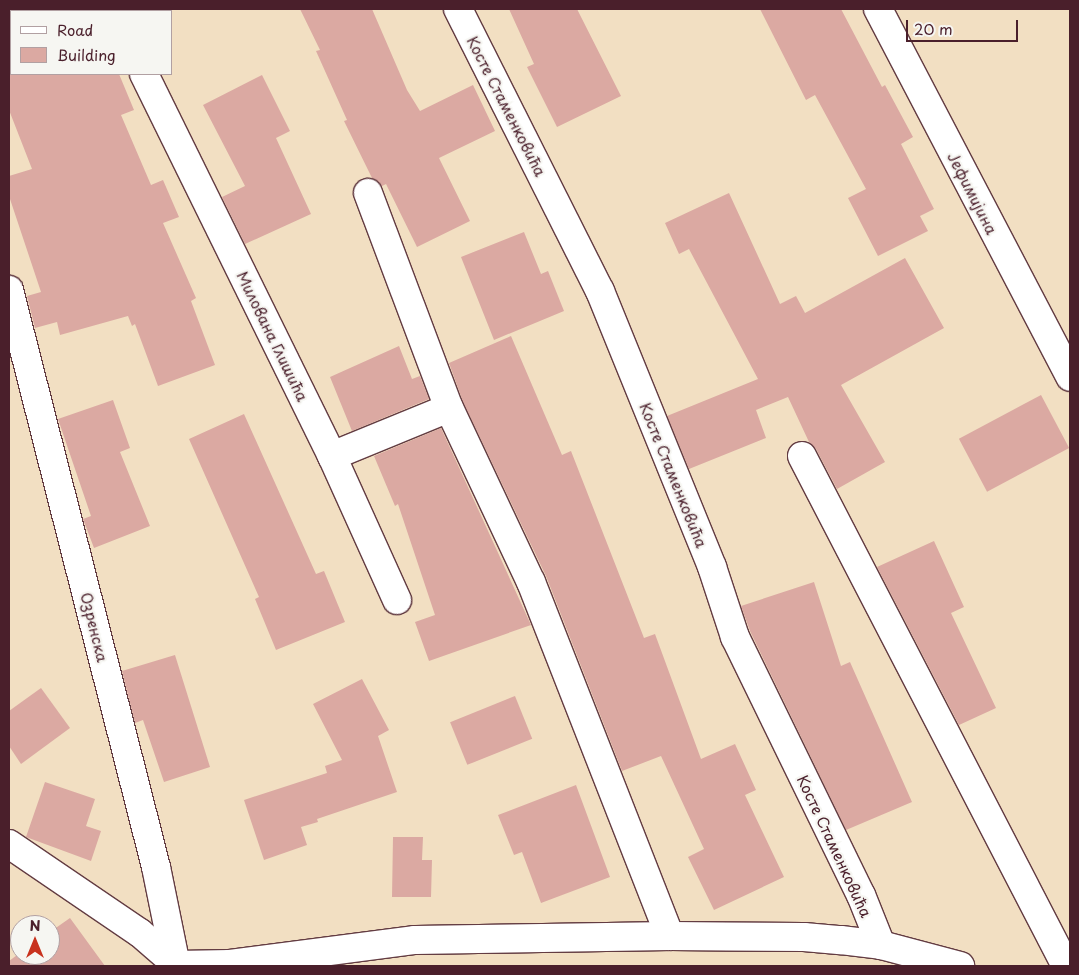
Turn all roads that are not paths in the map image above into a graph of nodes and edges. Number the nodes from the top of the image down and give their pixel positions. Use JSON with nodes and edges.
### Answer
{"nodes":[{"id":1,"x":458,"y":9,"type":"edge"},
{"id":2,"x":878,"y":9,"type":"edge"},
{"id":3,"x":144,"y":75,"type":"edge"},
{"id":4,"x":368,"y":193,"type":"dead end"},
{"id":5,"x":9,"y":290,"type":"edge"},
{"id":6,"x":1070,"y":377,"type":"edge"},
{"id":7,"x":449,"y":408,"type":"junction"},
{"id":8,"x":332,"y":456,"type":"junction"},
{"id":9,"x":802,"y":456,"type":"dead end"},
{"id":10,"x":397,"y":600,"type":"dead end"},
{"id":11,"x":9,"y":844,"type":"edge"},
{"id":12,"x":670,"y":936,"type":"junction"},
{"id":13,"x":881,"y":945,"type":"junction"},
{"id":14,"x":177,"y":965,"type":"edge"},
{"id":15,"x":960,"y":966,"type":"edge"},
{"id":16,"x":1066,"y":966,"type":"edge"}],
"edges":[{"from":1,"to":13,"type":"street","name":"Косте Стаменковића"},
{"from":2,"to":6,"type":"street","name":"Јефимијина"},
{"from":3,"to":8,"type":"street","name":"Милована Глишића"},
{"from":4,"to":7,"type":"street"},
{"from":5,"to":14,"type":"street","name":"Озренска"},
{"from":7,"to":8,"type":"street"},
{"from":7,"to":12,"type":"street"},
{"from":8,"to":10,"type":"street","name":"Милована Глишића"},
{"from":9,"to":16,"type":"street"},
{"from":11,"to":14,"type":"street"},
{"from":12,"to":13,"type":"street"},
{"from":12,"to":14,"type":"street"},
{"from":13,"to":15,"type":"street"}]}
